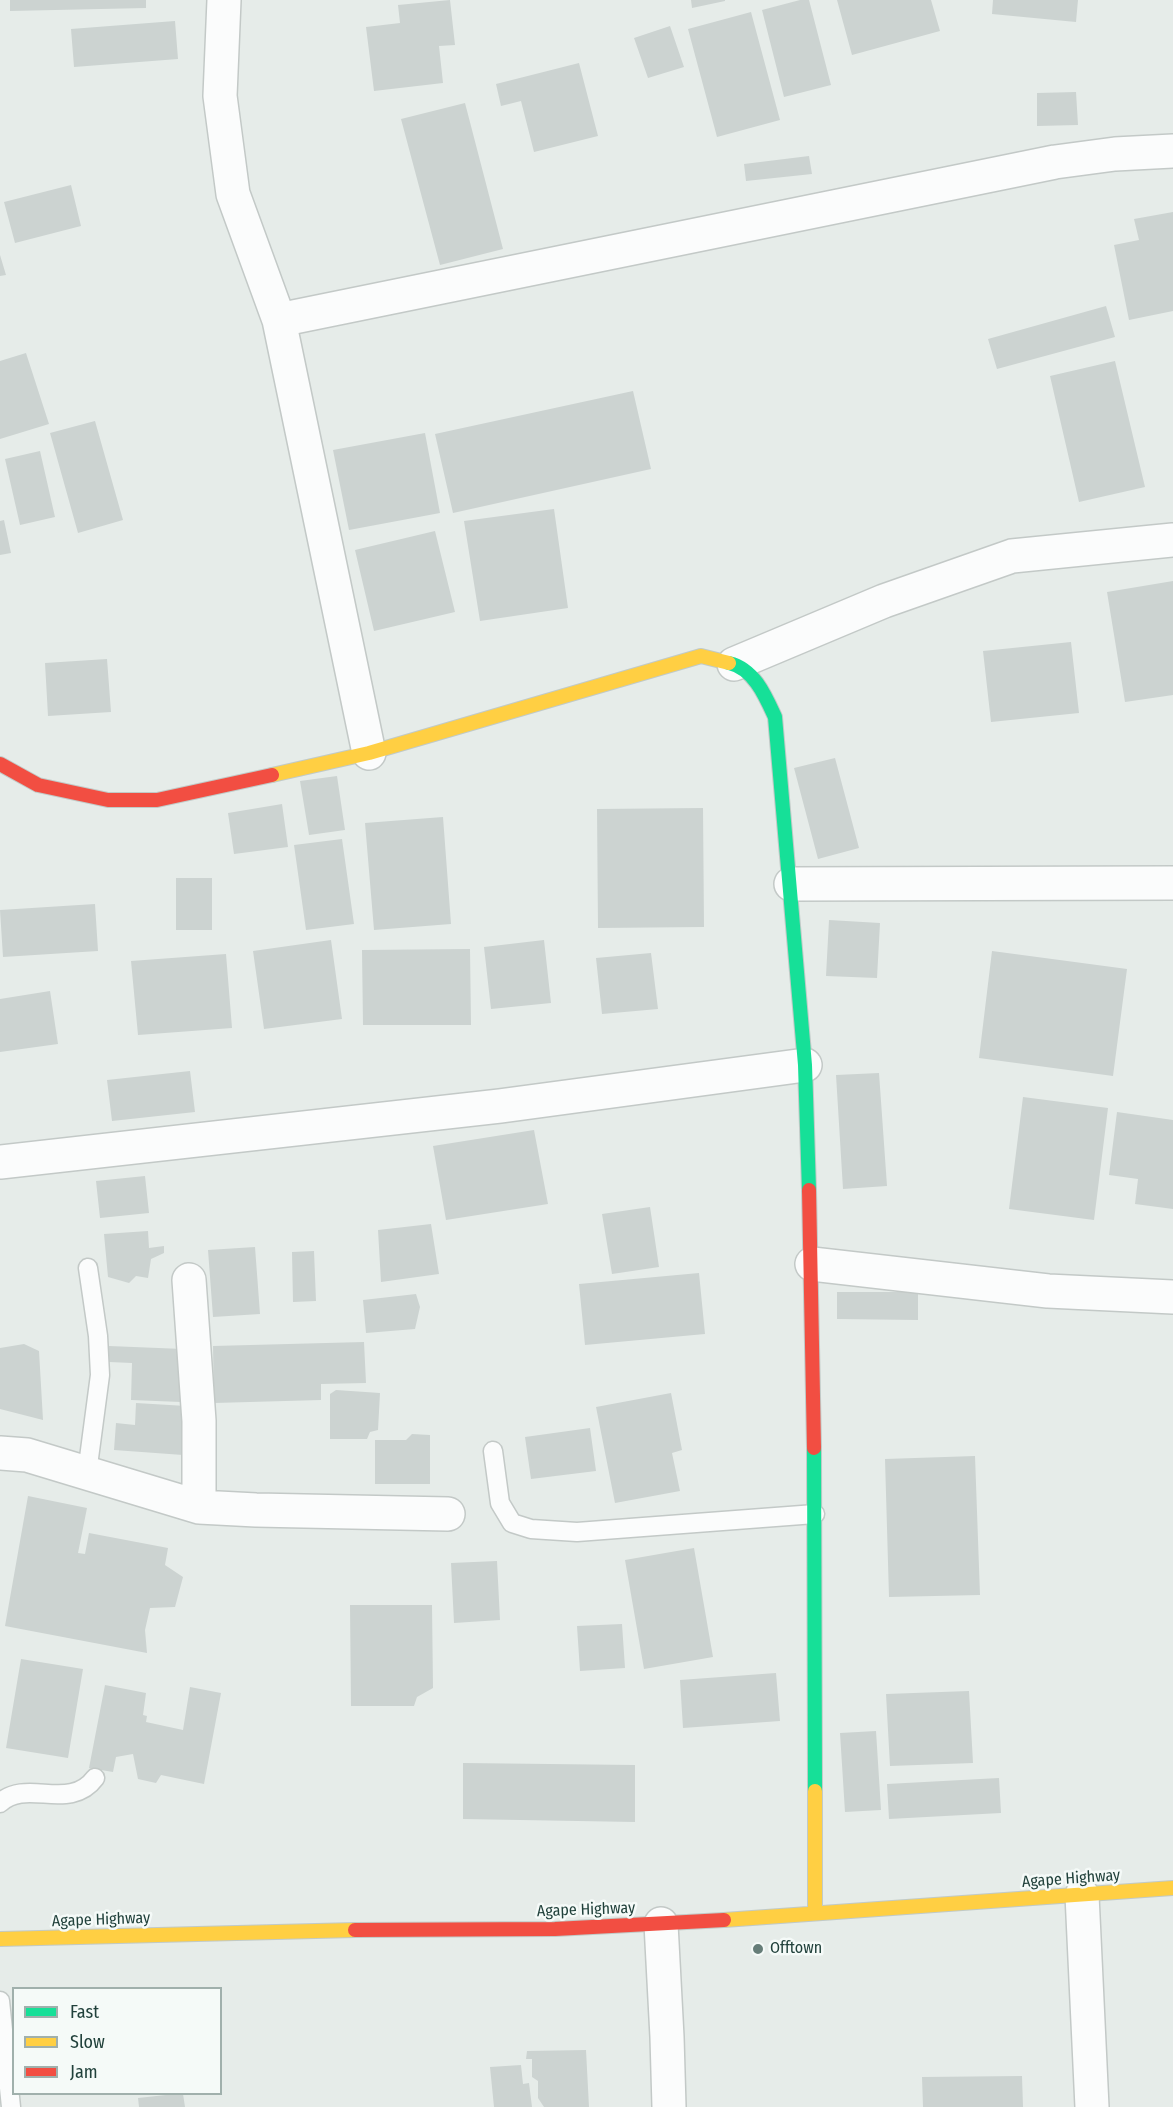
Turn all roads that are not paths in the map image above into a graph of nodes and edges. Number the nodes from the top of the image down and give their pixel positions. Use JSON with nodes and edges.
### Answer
{"nodes":[{"id":1,"x":224,"y":0,"type":"edge"},
{"id":2,"x":1173,"y":151,"type":"edge"},
{"id":3,"x":279,"y":320,"type":"junction"},
{"id":4,"x":1173,"y":540,"type":"edge"},
{"id":5,"x":734,"y":664,"type":"junction"},
{"id":6,"x":369,"y":753,"type":"junction"},
{"id":7,"x":0,"y":764,"type":"edge"},
{"id":8,"x":1173,"y":883,"type":"edge"},
{"id":9,"x":791,"y":884,"type":"junction"},
{"id":10,"x":805,"y":1065,"type":"junction"},
{"id":11,"x":0,"y":1162,"type":"edge"},
{"id":12,"x":812,"y":1264,"type":"junction"},
{"id":13,"x":88,"y":1268,"type":"dead end"},
{"id":14,"x":189,"y":1280,"type":"dead end"},
{"id":15,"x":1173,"y":1296,"type":"edge"},
{"id":16,"x":493,"y":1451,"type":"dead end"},
{"id":17,"x":0,"y":1453,"type":"edge"},
{"id":18,"x":87,"y":1473,"type":"junction"},
{"id":19,"x":199,"y":1507,"type":"junction"},
{"id":20,"x":448,"y":1514,"type":"dead end"},
{"id":21,"x":815,"y":1514,"type":"junction"},
{"id":22,"x":95,"y":1778,"type":"dead end"},
{"id":23,"x":0,"y":1803,"type":"edge"},
{"id":24,"x":1173,"y":1888,"type":"edge"},
{"id":25,"x":1082,"y":1894,"type":"junction"},
{"id":26,"x":815,"y":1913,"type":"junction"},
{"id":27,"x":661,"y":1924,"type":"junction"},
{"id":28,"x":0,"y":1939,"type":"edge"},
{"id":29,"x":0,"y":2001,"type":"edge"},
{"id":30,"x":11,"y":2107,"type":"edge"},
{"id":31,"x":669,"y":2107,"type":"edge"},
{"id":32,"x":1092,"y":2107,"type":"edge"}],
"edges":[{"from":1,"to":3,"type":"street"},
{"from":2,"to":3,"type":"street"},
{"from":3,"to":6,"type":"street"},
{"from":4,"to":5,"type":"street"},
{"from":5,"to":6,"type":"street"},
{"from":5,"to":9,"type":"street"},
{"from":6,"to":7,"type":"street"},
{"from":8,"to":9,"type":"street"},
{"from":9,"to":10,"type":"street"},
{"from":10,"to":11,"type":"street"},
{"from":10,"to":12,"type":"street"},
{"from":12,"to":15,"type":"street"},
{"from":12,"to":21,"type":"street"},
{"from":13,"to":18,"type":"lane"},
{"from":14,"to":19,"type":"street"},
{"from":16,"to":21,"type":"lane"},
{"from":17,"to":18,"type":"street"},
{"from":18,"to":19,"type":"street"},
{"from":19,"to":20,"type":"street"},
{"from":21,"to":26,"type":"street"},
{"from":22,"to":23,"type":"lane"},
{"from":24,"to":25,"type":"street","name":"Agape Highway"},
{"from":25,"to":26,"type":"street","name":"Agape Highway"},
{"from":25,"to":32,"type":"street"},
{"from":26,"to":27,"type":"street","name":"Agape Highway"},
{"from":27,"to":28,"type":"street","name":"Agape Highway"},
{"from":27,"to":31,"type":"street"},
{"from":29,"to":30,"type":"lane"}]}
